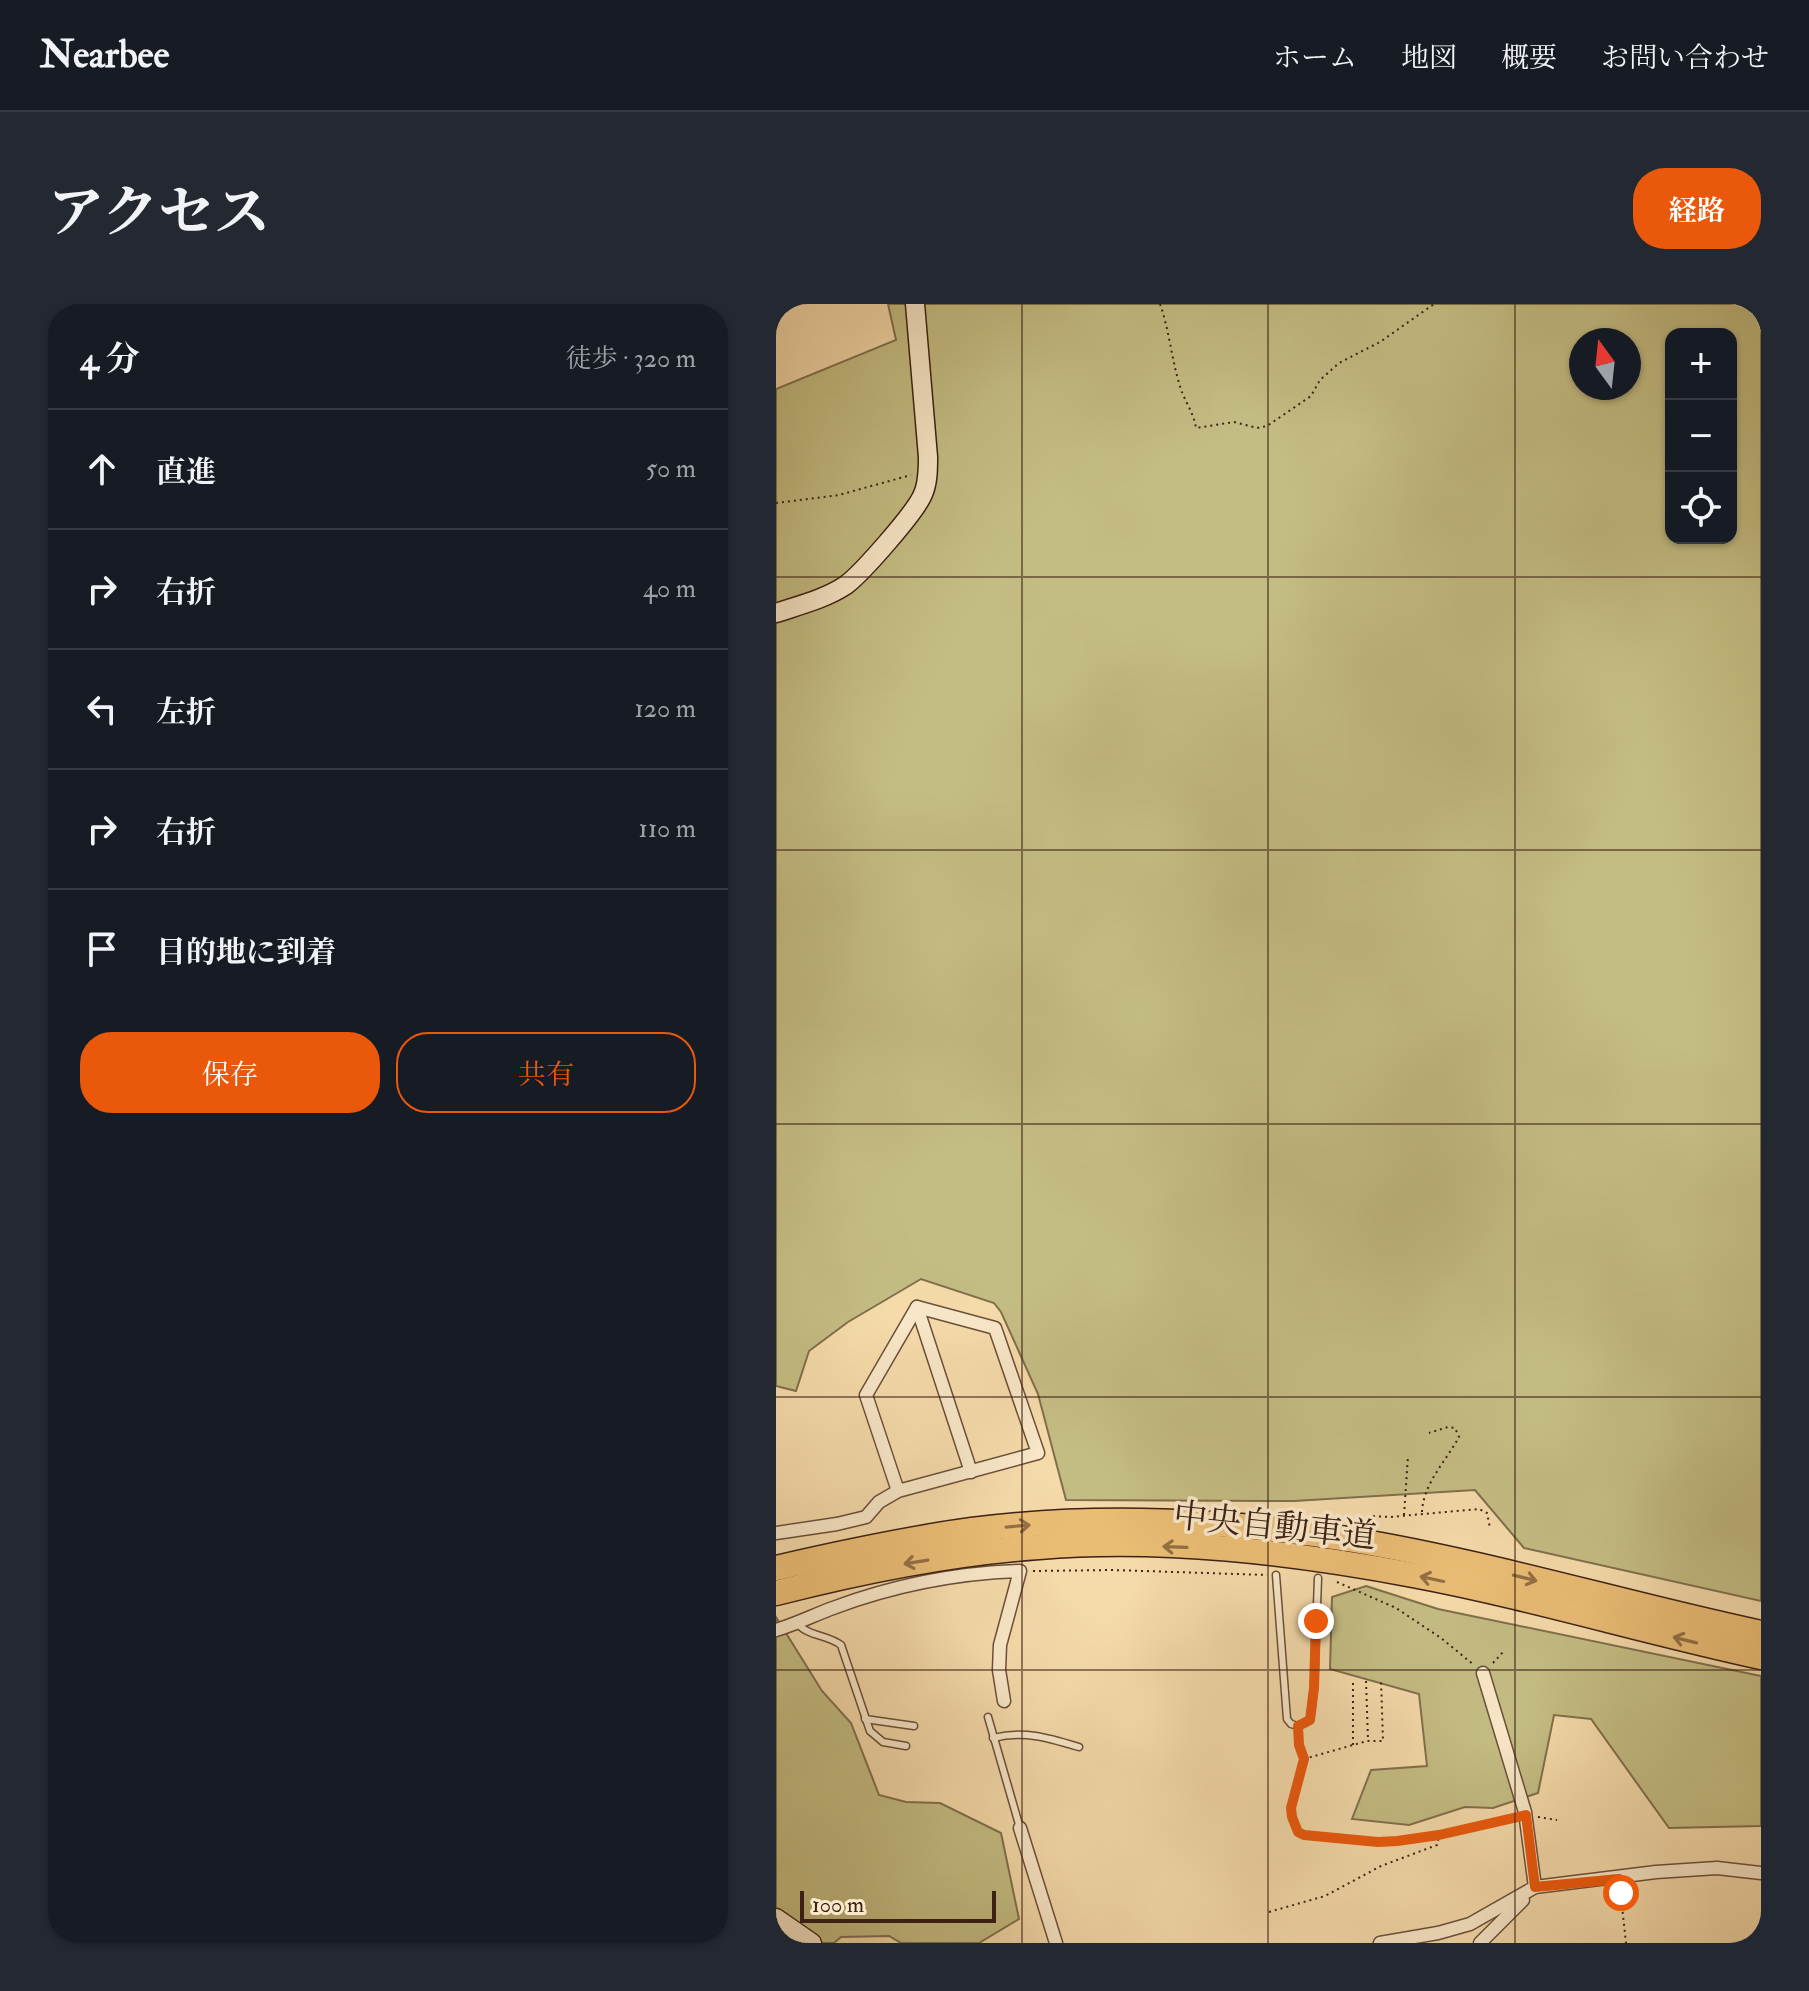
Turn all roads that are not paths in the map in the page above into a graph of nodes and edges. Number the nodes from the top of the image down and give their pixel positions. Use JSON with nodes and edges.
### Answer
{"nodes":[{"id":1,"x":915,"y":304,"type":"edge"},
{"id":2,"x":776,"y":613,"type":"edge"},
{"id":3,"x":917,"y":1307,"type":"junction"},
{"id":4,"x":971,"y":1472,"type":"junction"},
{"id":5,"x":898,"y":1491,"type":"junction"},
{"id":6,"x":776,"y":1533,"type":"edge"},
{"id":7,"x":776,"y":1568,"type":"edge"},
{"id":8,"x":1276,"y":1575,"type":"dead end"},
{"id":9,"x":1318,"y":1578,"type":"dead end"},
{"id":10,"x":776,"y":1593,"type":"edge"},
{"id":11,"x":798,"y":1624,"type":"junction"},
{"id":12,"x":776,"y":1630,"type":"edge"},
{"id":13,"x":1761,"y":1633,"type":"edge"},
{"id":14,"x":1761,"y":1657,"type":"edge"},
{"id":15,"x":1483,"y":1673,"type":"dead end"},
{"id":16,"x":1004,"y":1701,"type":"dead end"},
{"id":17,"x":988,"y":1717,"type":"dead end"},
{"id":18,"x":865,"y":1719,"type":"junction"},
{"id":19,"x":914,"y":1726,"type":"dead end"},
{"id":20,"x":993,"y":1738,"type":"junction"},
{"id":21,"x":906,"y":1746,"type":"dead end"},
{"id":22,"x":1079,"y":1747,"type":"dead end"},
{"id":23,"x":1020,"y":1828,"type":"joint"},
{"id":24,"x":1761,"y":1873,"type":"edge"},
{"id":25,"x":1535,"y":1887,"type":"junction"},
{"id":26,"x":776,"y":1918,"type":"edge"},
{"id":27,"x":812,"y":1943,"type":"edge"},
{"id":28,"x":1056,"y":1943,"type":"edge"},
{"id":29,"x":1380,"y":1943,"type":"edge"},
{"id":30,"x":1480,"y":1943,"type":"edge"}],
"edges":[{"from":1,"to":2,"type":"street"},
{"from":3,"to":4,"type":"street"},
{"from":3,"to":4,"type":"street"},
{"from":3,"to":5,"type":"street"},
{"from":4,"to":5,"type":"street"},
{"from":5,"to":6,"type":"street"},
{"from":7,"to":13,"type":"highway","name":"中央自動車道","one_way":true},
{"from":8,"to":9,"type":"lane"},
{"from":14,"to":10,"type":"highway","name":"中央自動車道","one_way":true},
{"from":11,"to":12,"type":"street"},
{"from":11,"to":16,"type":"street"},
{"from":11,"to":18,"type":"lane"},
{"from":15,"to":25,"type":"street"},
{"from":17,"to":20,"type":"lane"},
{"from":18,"to":19,"type":"lane"},
{"from":18,"to":21,"type":"lane"},
{"from":20,"to":22,"type":"lane"},
{"from":20,"to":23,"type":"lane"},
{"from":23,"to":28,"type":"street"},
{"from":24,"to":25,"type":"street"},
{"from":25,"to":29,"type":"street"},
{"from":25,"to":30,"type":"street"},
{"from":26,"to":27,"type":"street"}]}
